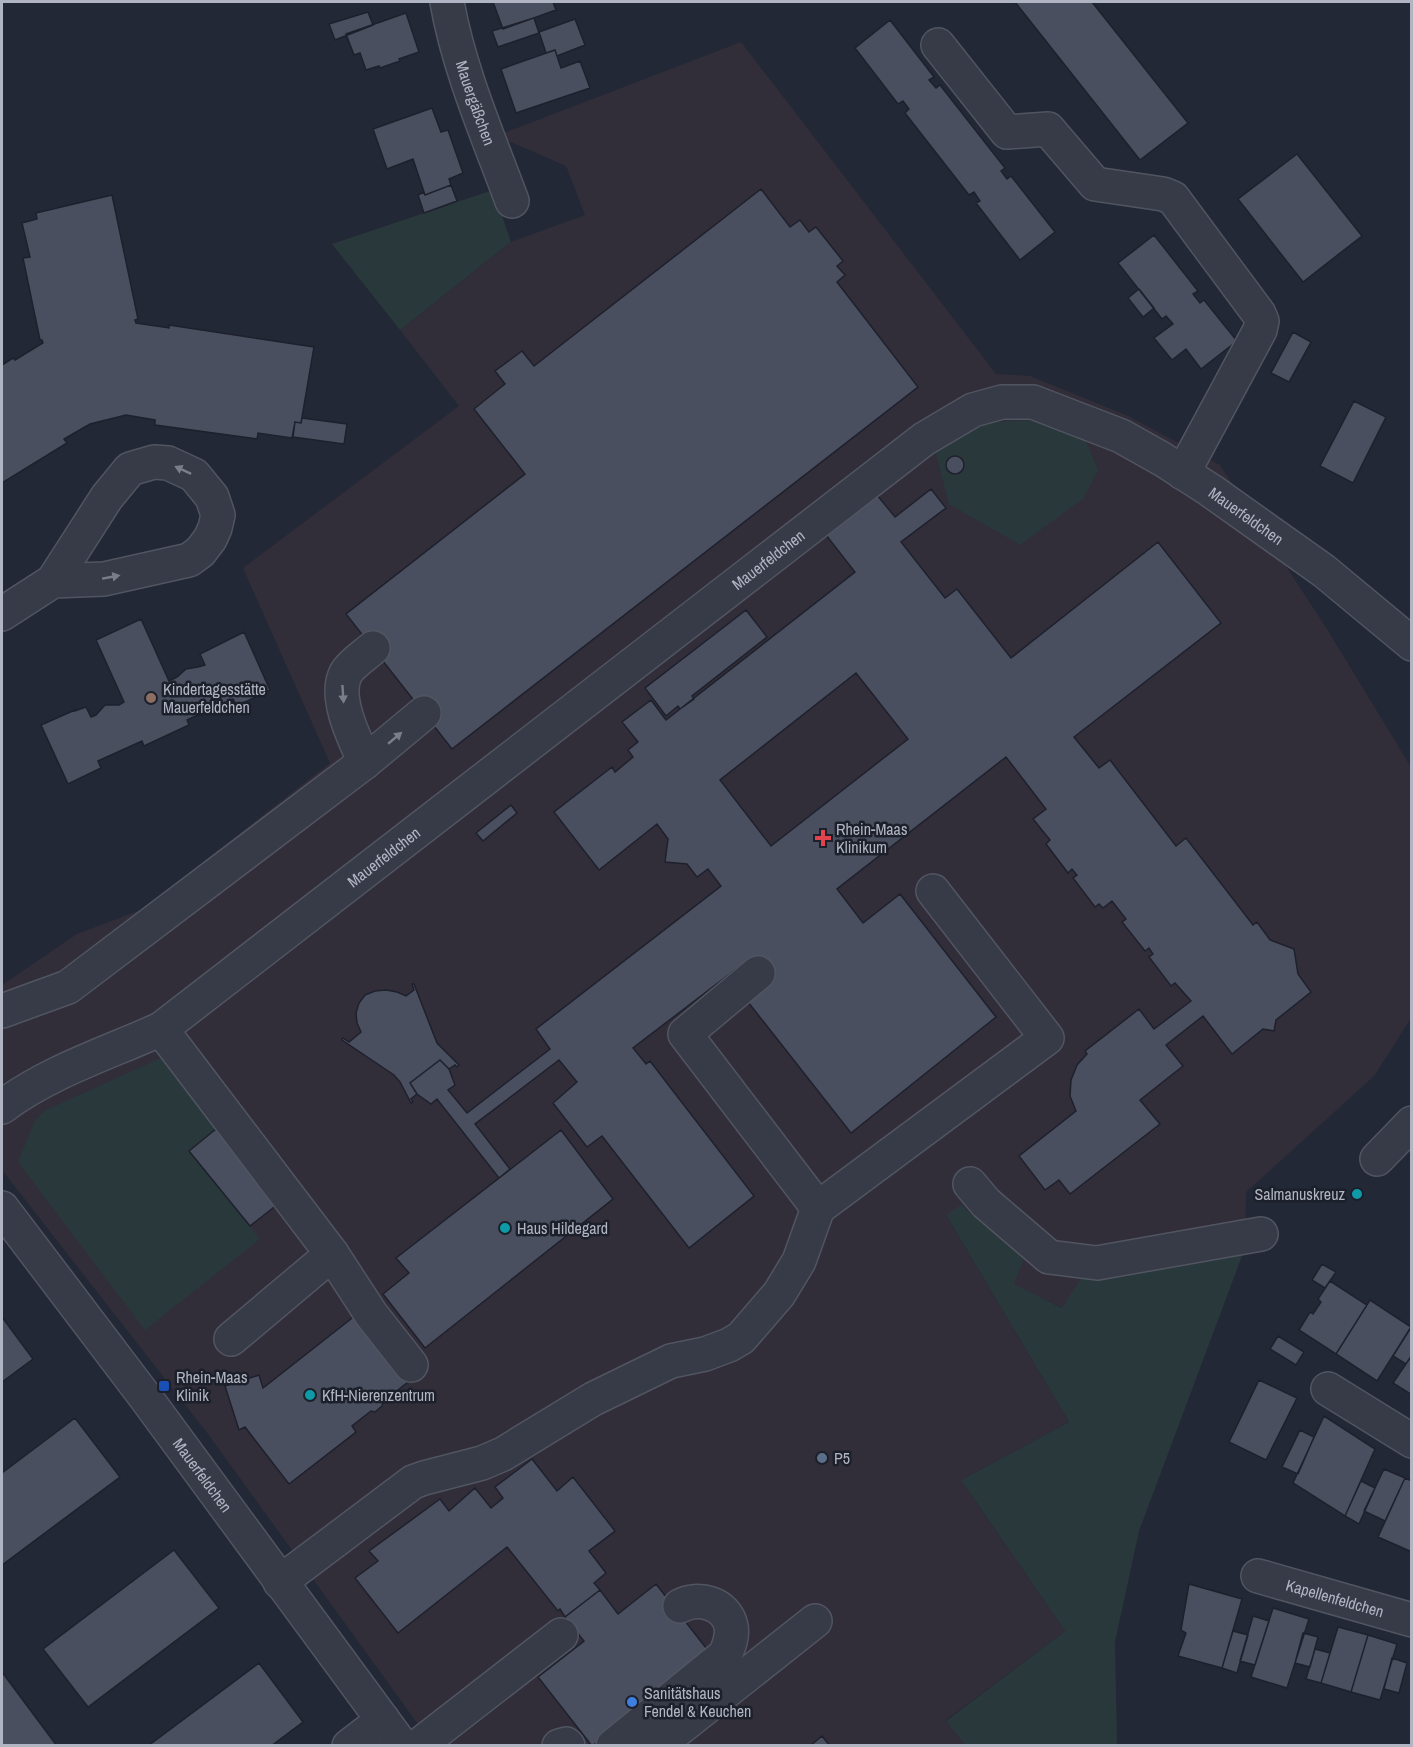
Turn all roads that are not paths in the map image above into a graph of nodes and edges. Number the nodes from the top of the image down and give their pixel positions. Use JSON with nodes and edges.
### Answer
{"nodes":[{"id":1,"x":447,"y":2,"type":"edge"},
{"id":2,"x":938,"y":45,"type":"dead end"},
{"id":3,"x":512,"y":201,"type":"dead end"},
{"id":4,"x":1183,"y":473,"type":"junction"},
{"id":5,"x":53,"y":580,"type":"junction"},
{"id":6,"x":2,"y":614,"type":"edge"},
{"id":7,"x":1412,"y":644,"type":"edge"},
{"id":8,"x":373,"y":648,"type":"dead end"},
{"id":9,"x":424,"y":713,"type":"dead end"},
{"id":10,"x":365,"y":762,"type":"junction"},
{"id":11,"x":933,"y":891,"type":"dead end"},
{"id":12,"x":758,"y":973,"type":"dead end"},
{"id":13,"x":2,"y":1011,"type":"edge"},
{"id":14,"x":161,"y":1029,"type":"junction"},
{"id":15,"x":2,"y":1107,"type":"edge"},
{"id":16,"x":1412,"y":1123,"type":"edge"},
{"id":17,"x":1377,"y":1159,"type":"dead end"},
{"id":18,"x":970,"y":1184,"type":"dead end"},
{"id":19,"x":818,"y":1209,"type":"junction"},
{"id":20,"x":8,"y":1228,"type":"edge"},
{"id":21,"x":1261,"y":1234,"type":"dead end"},
{"id":22,"x":332,"y":1254,"type":"junction"},
{"id":23,"x":231,"y":1339,"type":"dead end"},
{"id":24,"x":411,"y":1365,"type":"dead end"},
{"id":25,"x":1328,"y":1389,"type":"dead end"},
{"id":26,"x":1412,"y":1441,"type":"edge"},
{"id":27,"x":1258,"y":1576,"type":"dead end"},
{"id":28,"x":280,"y":1582,"type":"junction"},
{"id":29,"x":680,"y":1606,"type":"dead end"},
{"id":30,"x":1412,"y":1620,"type":"edge"},
{"id":31,"x":815,"y":1621,"type":"dead end"},
{"id":32,"x":561,"y":1635,"type":"dead end"},
{"id":33,"x":392,"y":1733,"type":"edge"},
{"id":34,"x":349,"y":1746,"type":"edge"},
{"id":35,"x":418,"y":1746,"type":"edge"},
{"id":36,"x":560,"y":1746,"type":"edge"},
{"id":37,"x":568,"y":1746,"type":"edge"},
{"id":38,"x":613,"y":1746,"type":"edge"},
{"id":39,"x":657,"y":1746,"type":"edge"}],
"edges":[{"from":1,"to":3,"type":"street","name":"Mauergäßchen"},
{"from":2,"to":4,"type":"street"},
{"from":4,"to":7,"type":"street","name":"Mauerfeldchen"},
{"from":4,"to":14,"type":"street","name":"Mauerfeldchen"},
{"from":5,"to":5,"type":"street","one_way":true},
{"from":5,"to":6,"type":"street"},
{"from":8,"to":10,"type":"street","one_way":true},
{"from":10,"to":9,"type":"street","one_way":true},
{"from":10,"to":13,"type":"street"},
{"from":11,"to":19,"type":"street"},
{"from":12,"to":19,"type":"street"},
{"from":14,"to":15,"type":"street","name":"Mauerfeldchen"},
{"from":14,"to":22,"type":"street"},
{"from":16,"to":17,"type":"street"},
{"from":18,"to":21,"type":"street"},
{"from":19,"to":28,"type":"street"},
{"from":20,"to":28,"type":"street","name":"Mauerfeldchen"},
{"from":22,"to":23,"type":"street"},
{"from":22,"to":24,"type":"street"},
{"from":25,"to":26,"type":"street"},
{"from":27,"to":30,"type":"street","name":"Kapellenfeldchen"},
{"from":28,"to":33,"type":"street","name":"Mauerfeldchen"},
{"from":29,"to":38,"type":"street"},
{"from":31,"to":39,"type":"street"},
{"from":32,"to":35,"type":"street"},
{"from":33,"to":34,"type":"street"},
{"from":36,"to":37,"type":"street"}]}
